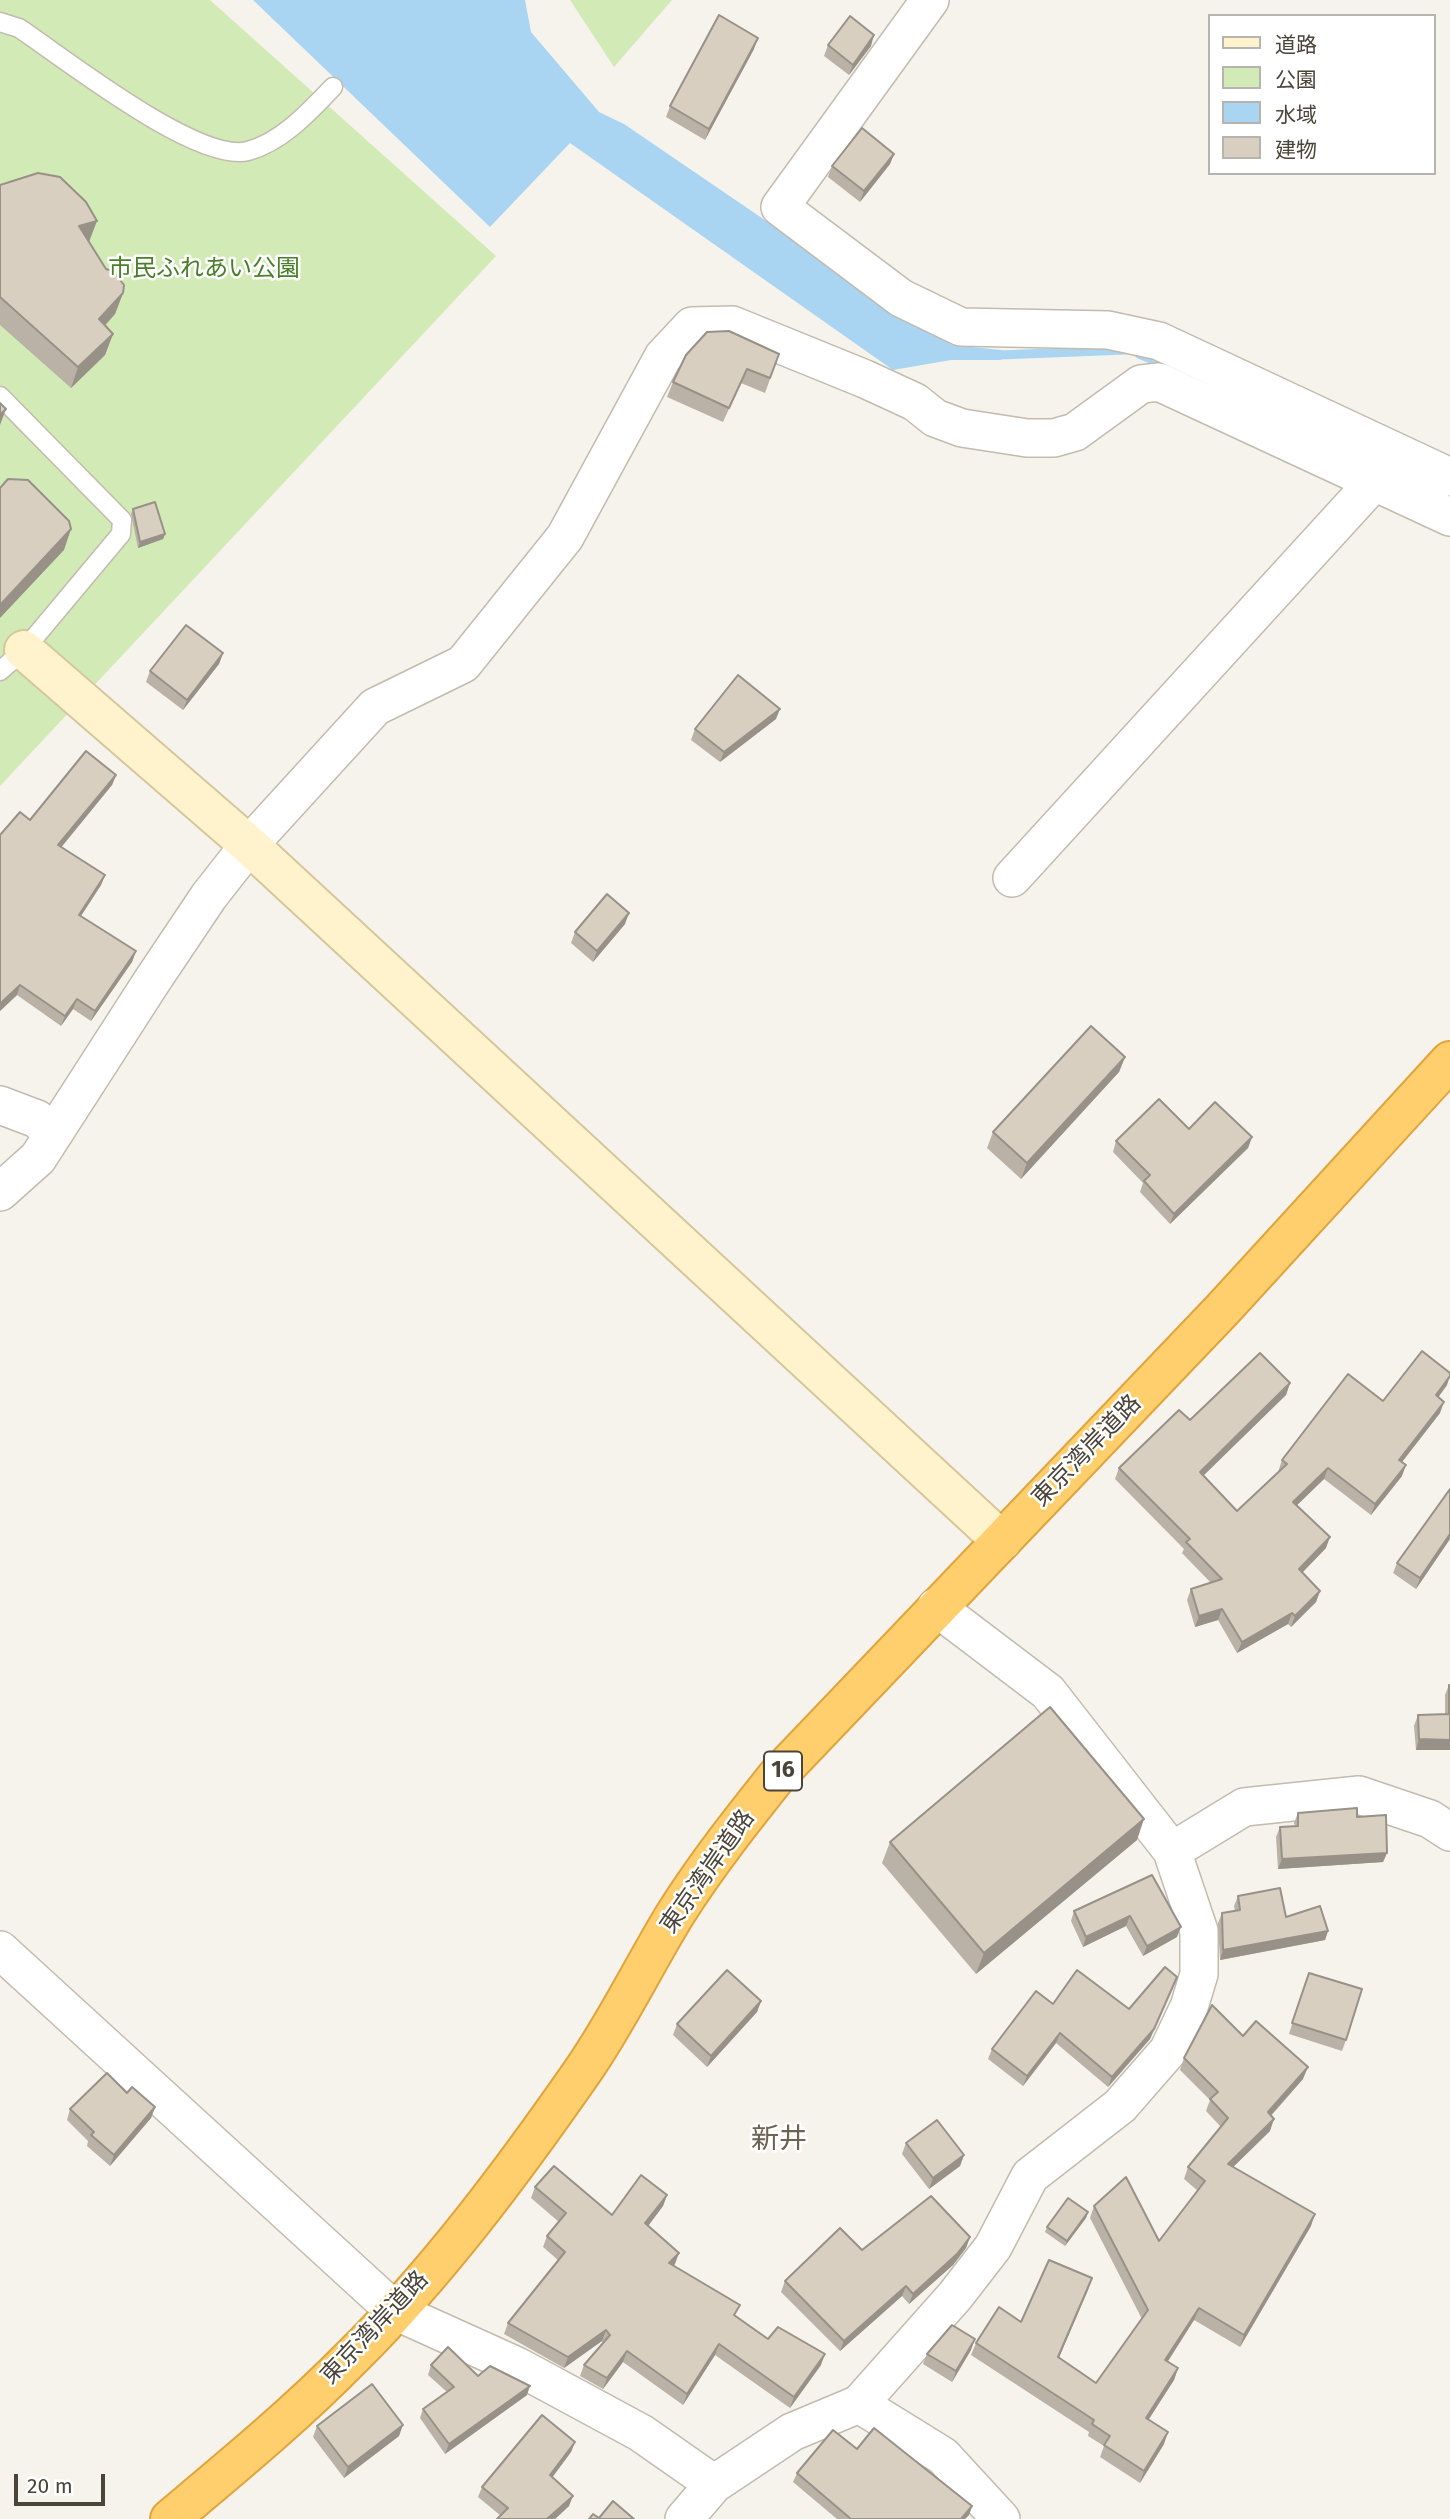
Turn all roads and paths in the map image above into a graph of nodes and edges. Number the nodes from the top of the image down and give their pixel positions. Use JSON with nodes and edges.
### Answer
{"nodes":[{"id":1,"x":930,"y":0,"type":"edge"},
{"id":2,"x":0,"y":22,"type":"edge"},
{"id":3,"x":333,"y":87,"type":"dead end"},
{"id":4,"x":0,"y":396,"type":"edge"},
{"id":5,"x":1450,"y":477,"type":"edge"},
{"id":6,"x":1374,"y":482,"type":"junction"},
{"id":7,"x":1450,"y":517,"type":"edge"},
{"id":8,"x":12,"y":661,"type":"edge"},
{"id":9,"x":249,"y":845,"type":"junction"},
{"id":10,"x":1012,"y":878,"type":"dead end"},
{"id":11,"x":1450,"y":1061,"type":"edge"},
{"id":12,"x":0,"y":1105,"type":"edge"},
{"id":13,"x":53,"y":1134,"type":"junction"},
{"id":14,"x":0,"y":1192,"type":"edge"},
{"id":15,"x":1002,"y":1541,"type":"junction"},
{"id":16,"x":936,"y":1607,"type":"junction"},
{"id":17,"x":1450,"y":1832,"type":"edge"},
{"id":18,"x":1172,"y":1851,"type":"junction"},
{"id":19,"x":0,"y":1951,"type":"edge"},
{"id":20,"x":395,"y":2311,"type":"junction"},
{"id":21,"x":859,"y":2404,"type":"junction"},
{"id":22,"x":715,"y":2484,"type":"junction"},
{"id":23,"x":170,"y":2519,"type":"edge"},
{"id":24,"x":684,"y":2519,"type":"edge"},
{"id":25,"x":1001,"y":2519,"type":"edge"}],
"edges":[{"from":1,"to":5,"type":"street"},
{"from":2,"to":3,"type":"lane"},
{"from":4,"to":8,"type":"lane"},
{"from":6,"to":7,"type":"street"},
{"from":6,"to":9,"type":"street"},
{"from":6,"to":10,"type":"street"},
{"from":8,"to":9,"type":"street"},
{"from":9,"to":13,"type":"street"},
{"from":9,"to":15,"type":"street"},
{"from":11,"to":15,"type":"highway","name":"東京湾岸道路","number":"16"},
{"from":12,"to":13,"type":"street"},
{"from":13,"to":14,"type":"street"},
{"from":15,"to":16,"type":"highway","name":"東京湾岸道路","number":"16"},
{"from":16,"to":18,"type":"street"},
{"from":16,"to":20,"type":"highway","name":"東京湾岸道路","number":"16"},
{"from":17,"to":18,"type":"street"},
{"from":18,"to":21,"type":"street"},
{"from":19,"to":20,"type":"street"},
{"from":20,"to":22,"type":"street"},
{"from":20,"to":23,"type":"highway","name":"東京湾岸道路","number":"16"},
{"from":21,"to":22,"type":"street"},
{"from":21,"to":25,"type":"street"},
{"from":22,"to":24,"type":"street"}]}
